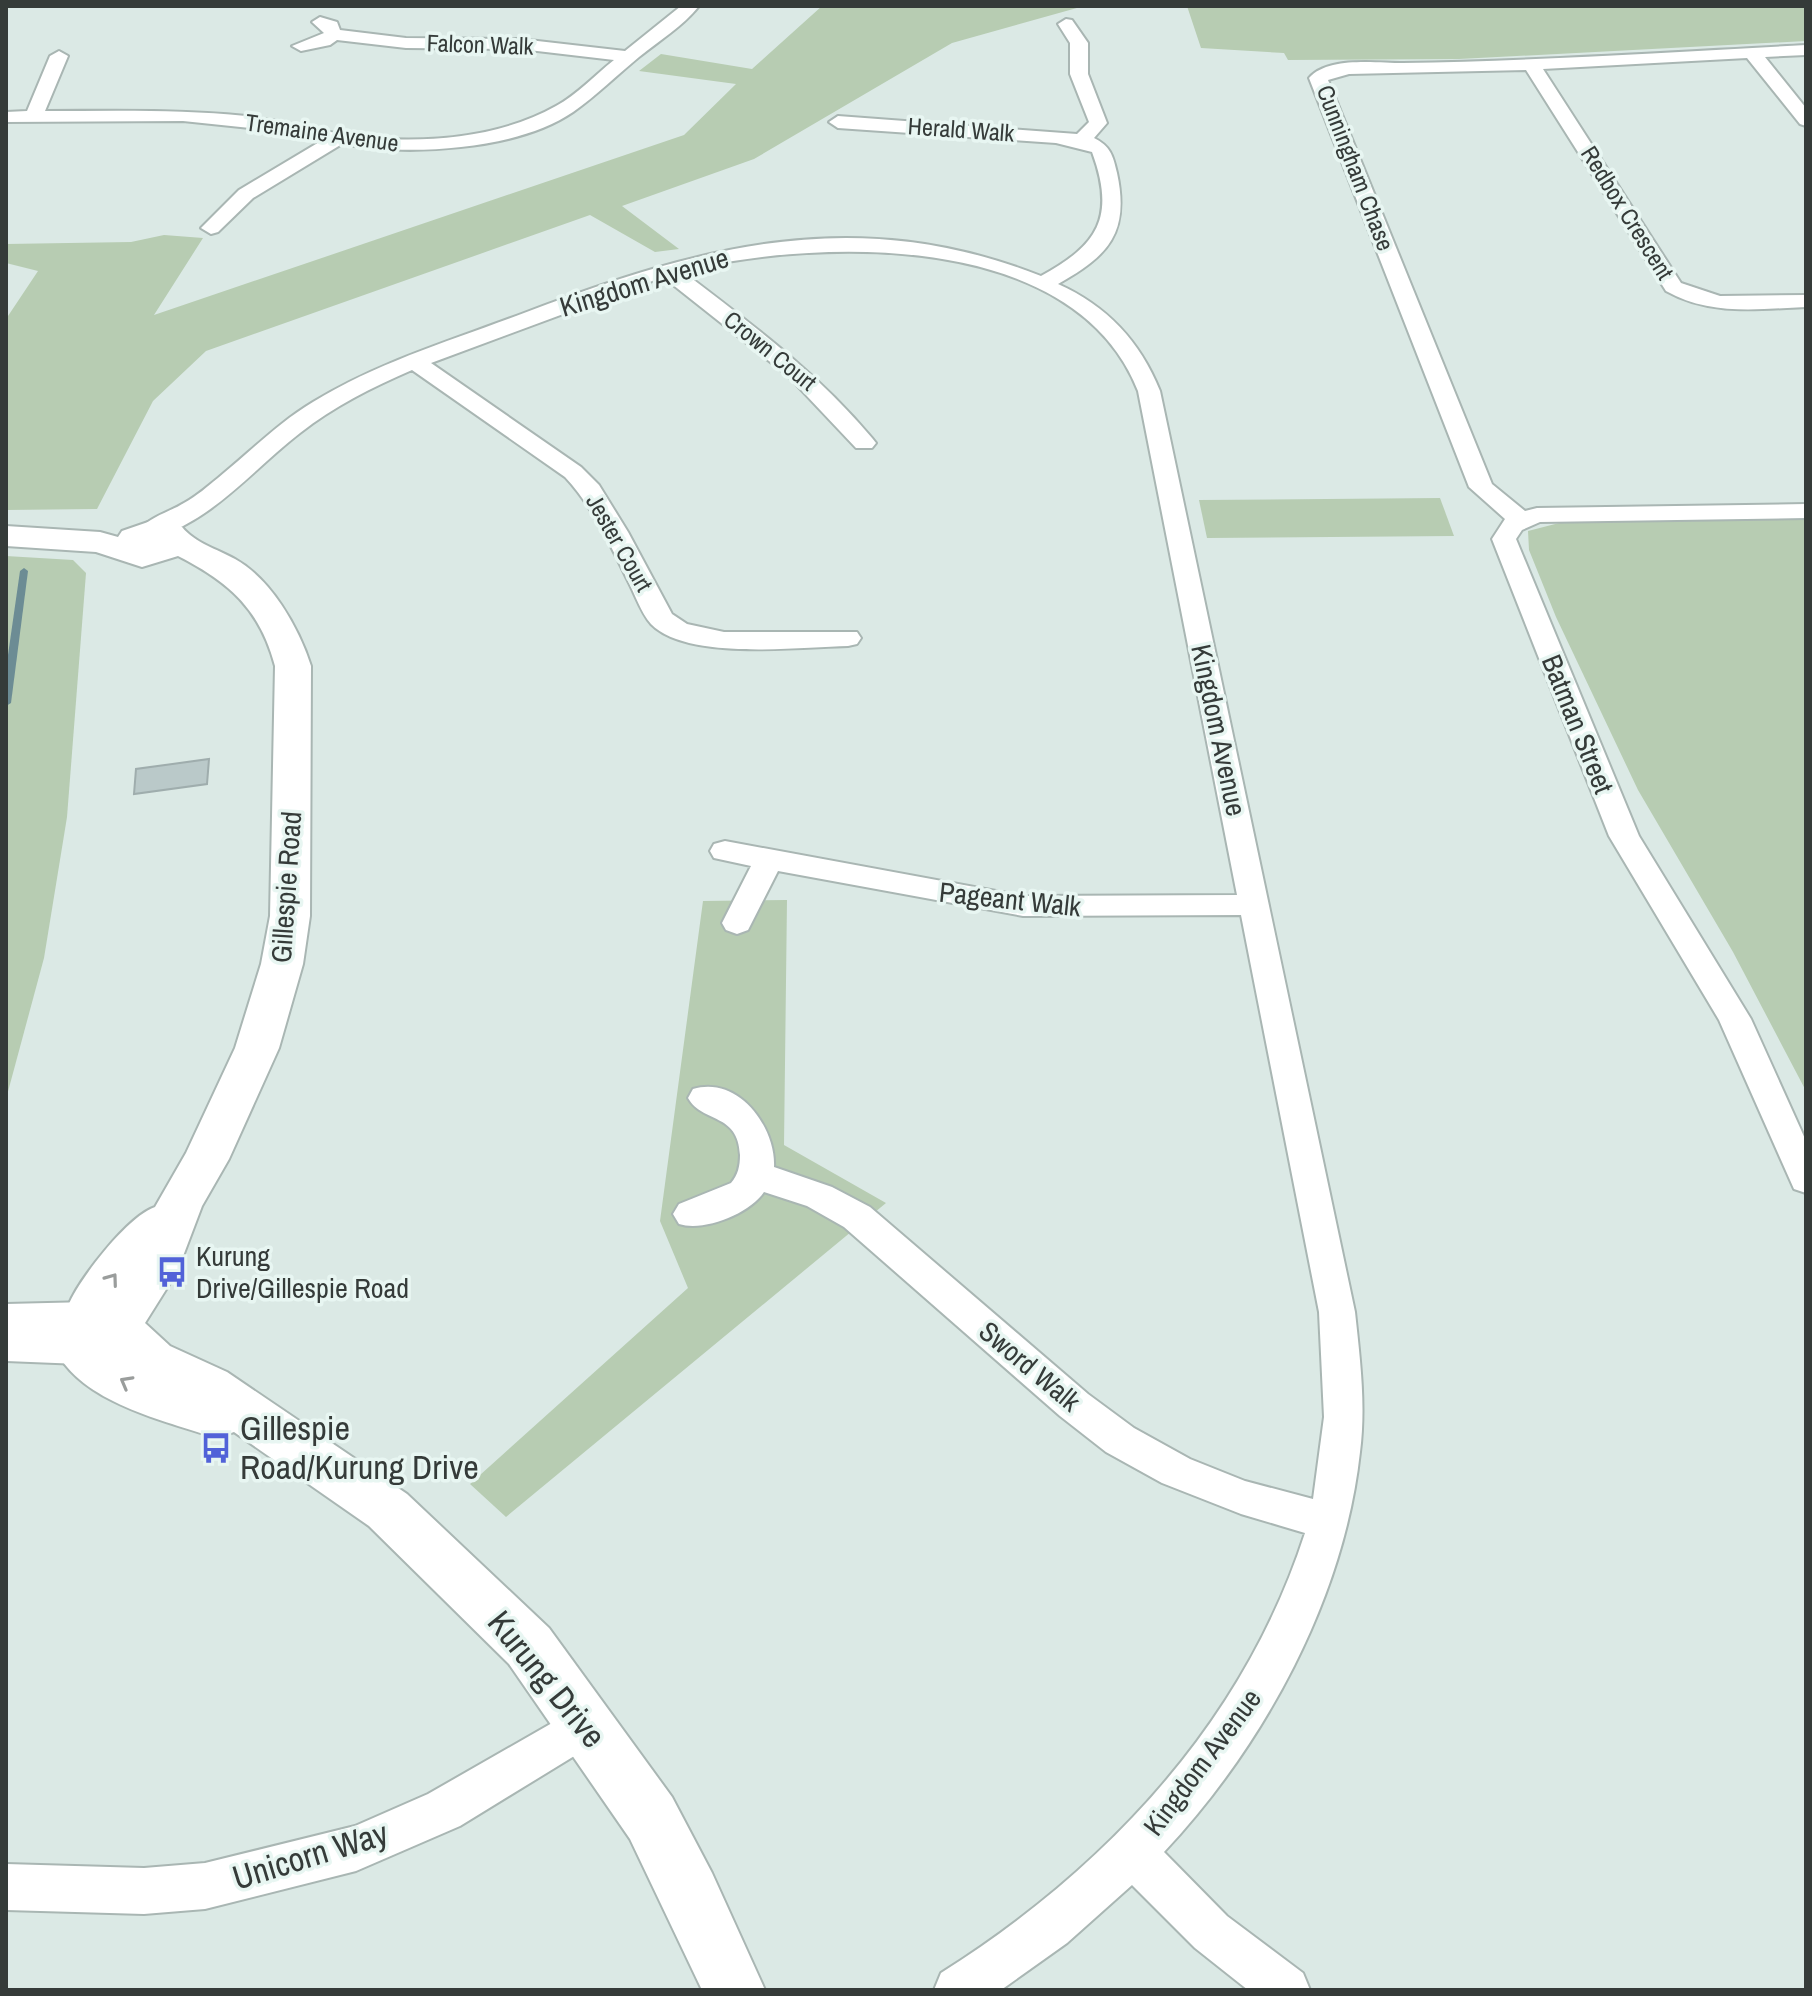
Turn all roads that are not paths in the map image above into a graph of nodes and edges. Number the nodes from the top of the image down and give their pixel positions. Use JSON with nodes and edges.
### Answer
{"nodes":[{"id":1,"x":691,"y":6,"type":"edge"},
{"id":2,"x":316,"y":21,"type":"dead end"},
{"id":3,"x":1066,"y":24,"type":"dead end"},
{"id":4,"x":333,"y":34,"type":"junction"},
{"id":5,"x":301,"y":46,"type":"dead end"},
{"id":6,"x":1806,"y":50,"type":"edge"},
{"id":7,"x":1752,"y":53,"type":"junction"},
{"id":8,"x":59,"y":56,"type":"dead end"},
{"id":9,"x":628,"y":57,"type":"junction"},
{"id":10,"x":1532,"y":65,"type":"junction"},
{"id":11,"x":34,"y":116,"type":"junction"},
{"id":12,"x":6,"y":117,"type":"edge"},
{"id":13,"x":1806,"y":120,"type":"edge"},
{"id":14,"x":838,"y":122,"type":"dead end"},
{"id":15,"x":337,"y":139,"type":"junction"},
{"id":16,"x":1082,"y":140,"type":"junction"},
{"id":17,"x":211,"y":228,"type":"dead end"},
{"id":18,"x":666,"y":269,"type":"junction"},
{"id":19,"x":1042,"y":284,"type":"junction"},
{"id":20,"x":1806,"y":301,"type":"edge"},
{"id":21,"x":414,"y":361,"type":"junction"},
{"id":22,"x":864,"y":443,"type":"dead end"},
{"id":23,"x":1806,"y":511,"type":"edge"},
{"id":24,"x":1521,"y":520,"type":"junction"},
{"id":25,"x":6,"y":529,"type":"edge"},
{"id":26,"x":6,"y":536,"type":"edge"},
{"id":27,"x":156,"y":542,"type":"junction"},
{"id":28,"x":848,"y":638,"type":"dead end"},
{"id":29,"x":725,"y":851,"type":"dead end"},
{"id":30,"x":769,"y":860,"type":"junction"},
{"id":31,"x":1254,"y":905,"type":"junction"},
{"id":32,"x":737,"y":923,"type":"dead end"},
{"id":33,"x":705,"y":1098,"type":"dead end"},
{"id":34,"x":754,"y":1176,"type":"junction"},
{"id":35,"x":1806,"y":1180,"type":"edge"},
{"id":36,"x":691,"y":1214,"type":"dead end"},
{"id":37,"x":6,"y":1319,"type":"edge"},
{"id":38,"x":94,"y":1330,"type":"junction"},
{"id":39,"x":6,"y":1346,"type":"edge"},
{"id":40,"x":1327,"y":1521,"type":"junction"},
{"id":41,"x":587,"y":1724,"type":"junction"},
{"id":42,"x":1132,"y":1852,"type":"junction"},
{"id":43,"x":6,"y":1887,"type":"edge"},
{"id":44,"x":734,"y":1990,"type":"edge"},
{"id":45,"x":958,"y":1990,"type":"edge"},
{"id":46,"x":1286,"y":1990,"type":"edge"}],
"edges":[{"from":1,"to":9,"type":"street","name":"Tremaine Avenue"},
{"from":2,"to":4,"type":"street"},
{"from":3,"to":16,"type":"street"},
{"from":4,"to":5,"type":"street","name":"Falcon Walk"},
{"from":4,"to":9,"type":"street","name":"Falcon Walk"},
{"from":6,"to":7,"type":"street","name":"Cunningham Chase"},
{"from":7,"to":10,"type":"street","name":"Cunningham Chase"},
{"from":7,"to":13,"type":"street"},
{"from":8,"to":11,"type":"street"},
{"from":9,"to":15,"type":"street","name":"Tremaine Avenue"},
{"from":10,"to":20,"type":"street","name":"Redbox Crescent"},
{"from":10,"to":24,"type":"street","name":"Cunningham Chase"},
{"from":11,"to":12,"type":"street","name":"Tremaine Avenue"},
{"from":11,"to":15,"type":"street","name":"Tremaine Avenue"},
{"from":14,"to":16,"type":"street","name":"Herald Walk"},
{"from":15,"to":17,"type":"street"},
{"from":16,"to":19,"type":"street"},
{"from":18,"to":19,"type":"street","name":"Kingdom Avenue"},
{"from":18,"to":21,"type":"street","name":"Kingdom Avenue"},
{"from":18,"to":22,"type":"street","name":"Crown Court"},
{"from":19,"to":31,"type":"street","name":"Kingdom Avenue"},
{"from":21,"to":27,"type":"street","name":"Kingdom Avenue"},
{"from":21,"to":28,"type":"street","name":"Jester Court"},
{"from":23,"to":24,"type":"street"},
{"from":24,"to":35,"type":"street","name":"Batman Street"},
{"from":25,"to":27,"type":"street","name":"Gillespie Road"},
{"from":26,"to":27,"type":"street","name":"Gillespie Road"},
{"from":27,"to":38,"type":"street","name":"Gillespie Road"},
{"from":29,"to":30,"type":"street","name":"Pageant Walk"},
{"from":30,"to":31,"type":"street","name":"Pageant Walk"},
{"from":30,"to":32,"type":"street"},
{"from":31,"to":40,"type":"street","name":"Kingdom Avenue"},
{"from":33,"to":34,"type":"street"},
{"from":34,"to":36,"type":"street"},
{"from":34,"to":40,"type":"street","name":"Sword Walk"},
{"from":37,"to":38,"type":"street"},
{"from":38,"to":39,"type":"street"},
{"from":38,"to":41,"type":"street","name":"Kurung Drive"},
{"from":40,"to":42,"type":"street","name":"Kingdom Avenue"},
{"from":41,"to":43,"type":"street","name":"Unicorn Way"},
{"from":41,"to":44,"type":"street","name":"Kurung Drive"},
{"from":42,"to":45,"type":"street","name":"Kingdom Avenue"},
{"from":42,"to":46,"type":"street"}]}
